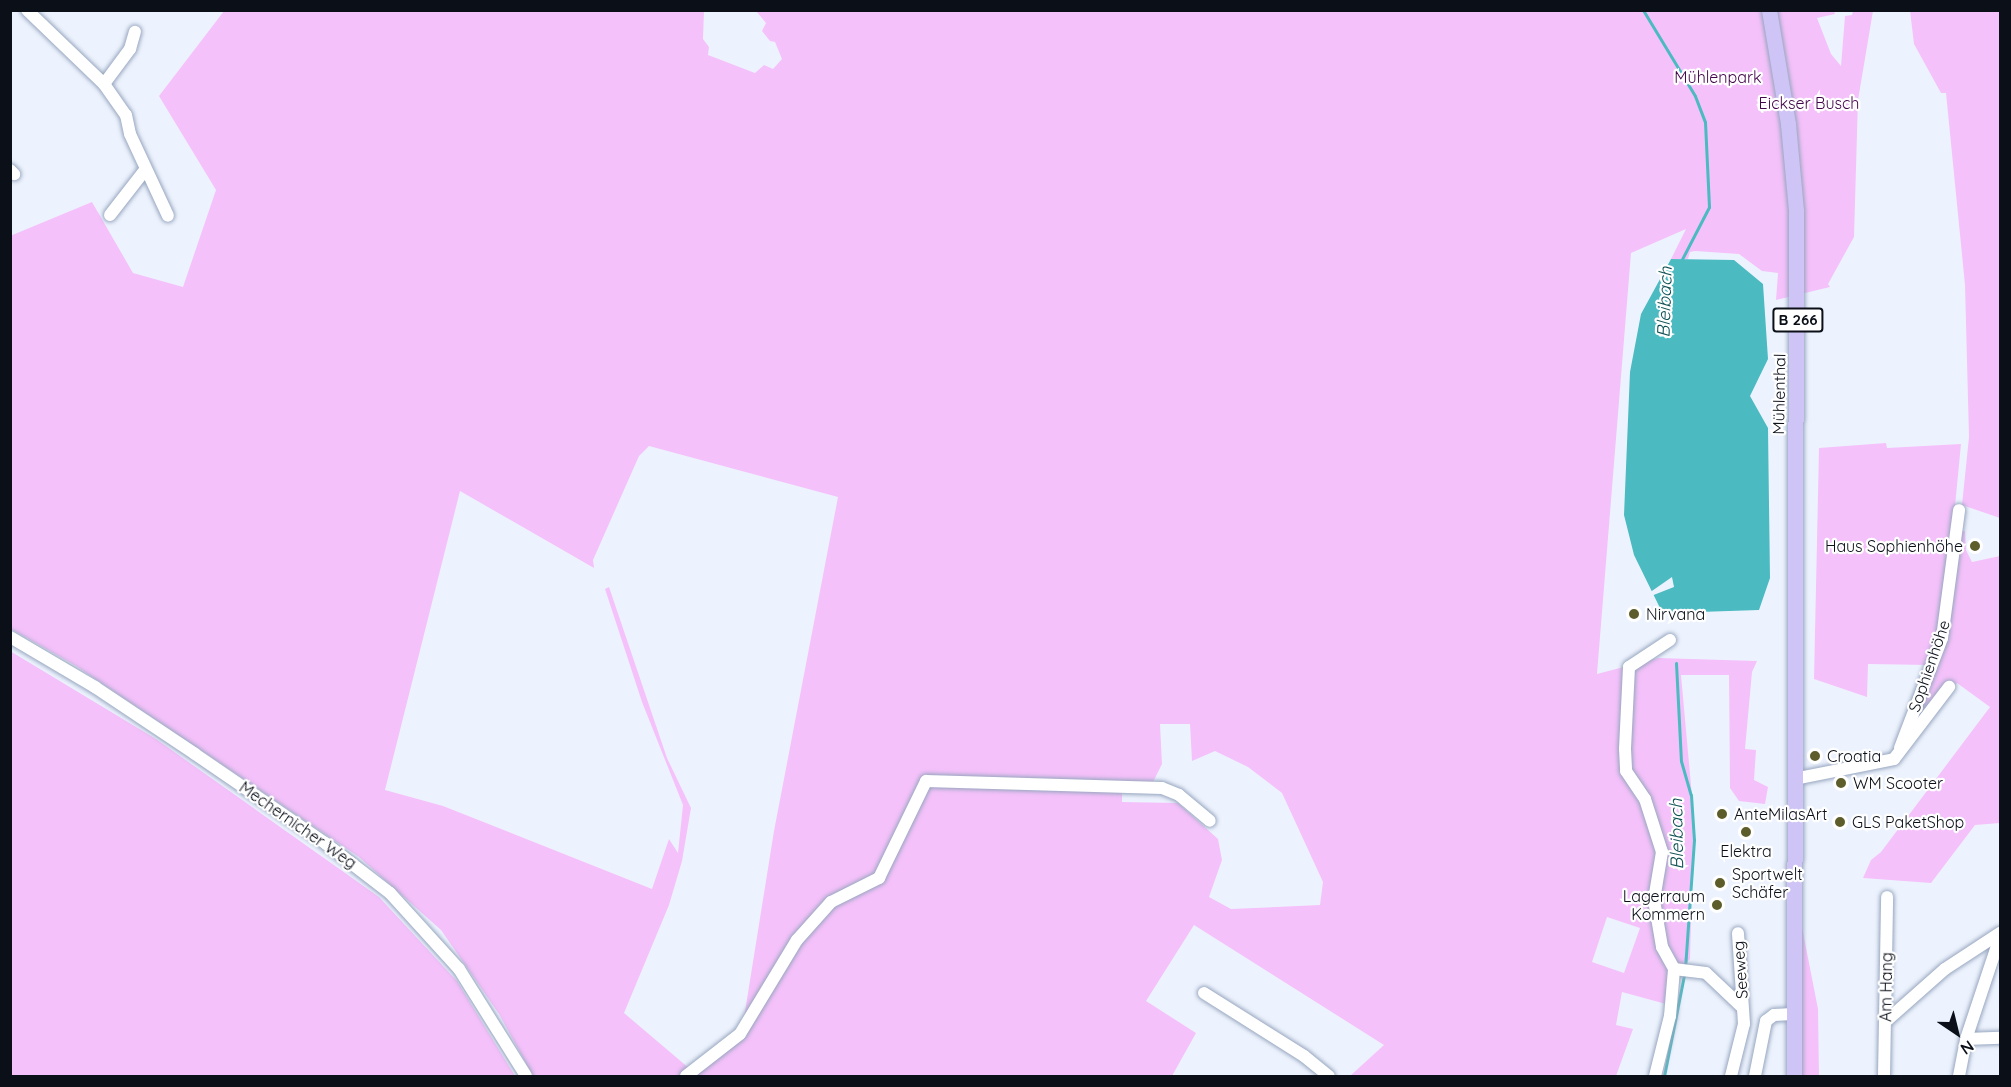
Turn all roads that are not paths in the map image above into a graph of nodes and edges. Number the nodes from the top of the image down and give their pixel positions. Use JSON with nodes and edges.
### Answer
{"nodes":[{"id":1,"x":27,"y":10,"type":"edge"},
{"id":2,"x":1769,"y":10,"type":"edge"},
{"id":3,"x":135,"y":32,"type":"dead end"},
{"id":4,"x":104,"y":84,"type":"junction"},
{"id":5,"x":145,"y":170,"type":"junction"},
{"id":6,"x":110,"y":215,"type":"dead end"},
{"id":7,"x":168,"y":216,"type":"dead end"},
{"id":8,"x":1959,"y":510,"type":"dead end"},
{"id":9,"x":10,"y":637,"type":"edge"},
{"id":10,"x":1670,"y":640,"type":"dead end"},
{"id":11,"x":1950,"y":687,"type":"dead end"},
{"id":12,"x":1900,"y":748,"type":"junction"},
{"id":13,"x":1794,"y":779,"type":"junction"},
{"id":14,"x":1210,"y":821,"type":"dead end"},
{"id":15,"x":1887,"y":897,"type":"dead end"},
{"id":16,"x":1738,"y":933,"type":"dead end"},
{"id":17,"x":2001,"y":935,"type":"edge"},
{"id":18,"x":1681,"y":969,"type":"junction"},
{"id":19,"x":1204,"y":993,"type":"dead end"},
{"id":20,"x":1742,"y":1008,"type":"junction"},
{"id":21,"x":1793,"y":1014,"type":"junction"},
{"id":22,"x":1885,"y":1022,"type":"junction"},
{"id":23,"x":2001,"y":1038,"type":"edge"},
{"id":24,"x":1966,"y":1039,"type":"junction"},
{"id":25,"x":526,"y":1077,"type":"edge"},
{"id":26,"x":686,"y":1077,"type":"edge"},
{"id":27,"x":1329,"y":1077,"type":"edge"},
{"id":28,"x":1655,"y":1077,"type":"edge"},
{"id":29,"x":1731,"y":1077,"type":"edge"},
{"id":30,"x":1755,"y":1077,"type":"edge"},
{"id":31,"x":1794,"y":1077,"type":"edge"},
{"id":32,"x":1884,"y":1077,"type":"edge"},
{"id":33,"x":1959,"y":1077,"type":"edge"}],
"edges":[{"from":1,"to":4,"type":"street"},
{"from":2,"to":13,"type":"main road","name":"Mühlenthal","number":"B 266"},
{"from":3,"to":4,"type":"street"},
{"from":4,"to":5,"type":"street"},
{"from":5,"to":6,"type":"street"},
{"from":5,"to":7,"type":"street"},
{"from":8,"to":12,"type":"street","name":"Sophienhöhe"},
{"from":9,"to":25,"type":"street","name":"Mechernicher Weg"},
{"from":10,"to":18,"type":"street"},
{"from":11,"to":12,"type":"street"},
{"from":12,"to":13,"type":"street"},
{"from":13,"to":21,"type":"main road","number":"B 266"},
{"from":14,"to":26,"type":"street"},
{"from":15,"to":22,"type":"street","name":"Am Hang"},
{"from":16,"to":20,"type":"street","name":"Seeweg"},
{"from":17,"to":22,"type":"street"},
{"from":17,"to":24,"type":"street"},
{"from":18,"to":20,"type":"street","name":"Seeweg"},
{"from":18,"to":28,"type":"street"},
{"from":19,"to":27,"type":"street"},
{"from":20,"to":29,"type":"street","name":"Seeweg"},
{"from":21,"to":30,"type":"street"},
{"from":21,"to":31,"type":"main road","number":"B 266"},
{"from":22,"to":32,"type":"street","name":"Am Hang"},
{"from":23,"to":24,"type":"street"},
{"from":24,"to":33,"type":"street"}]}
